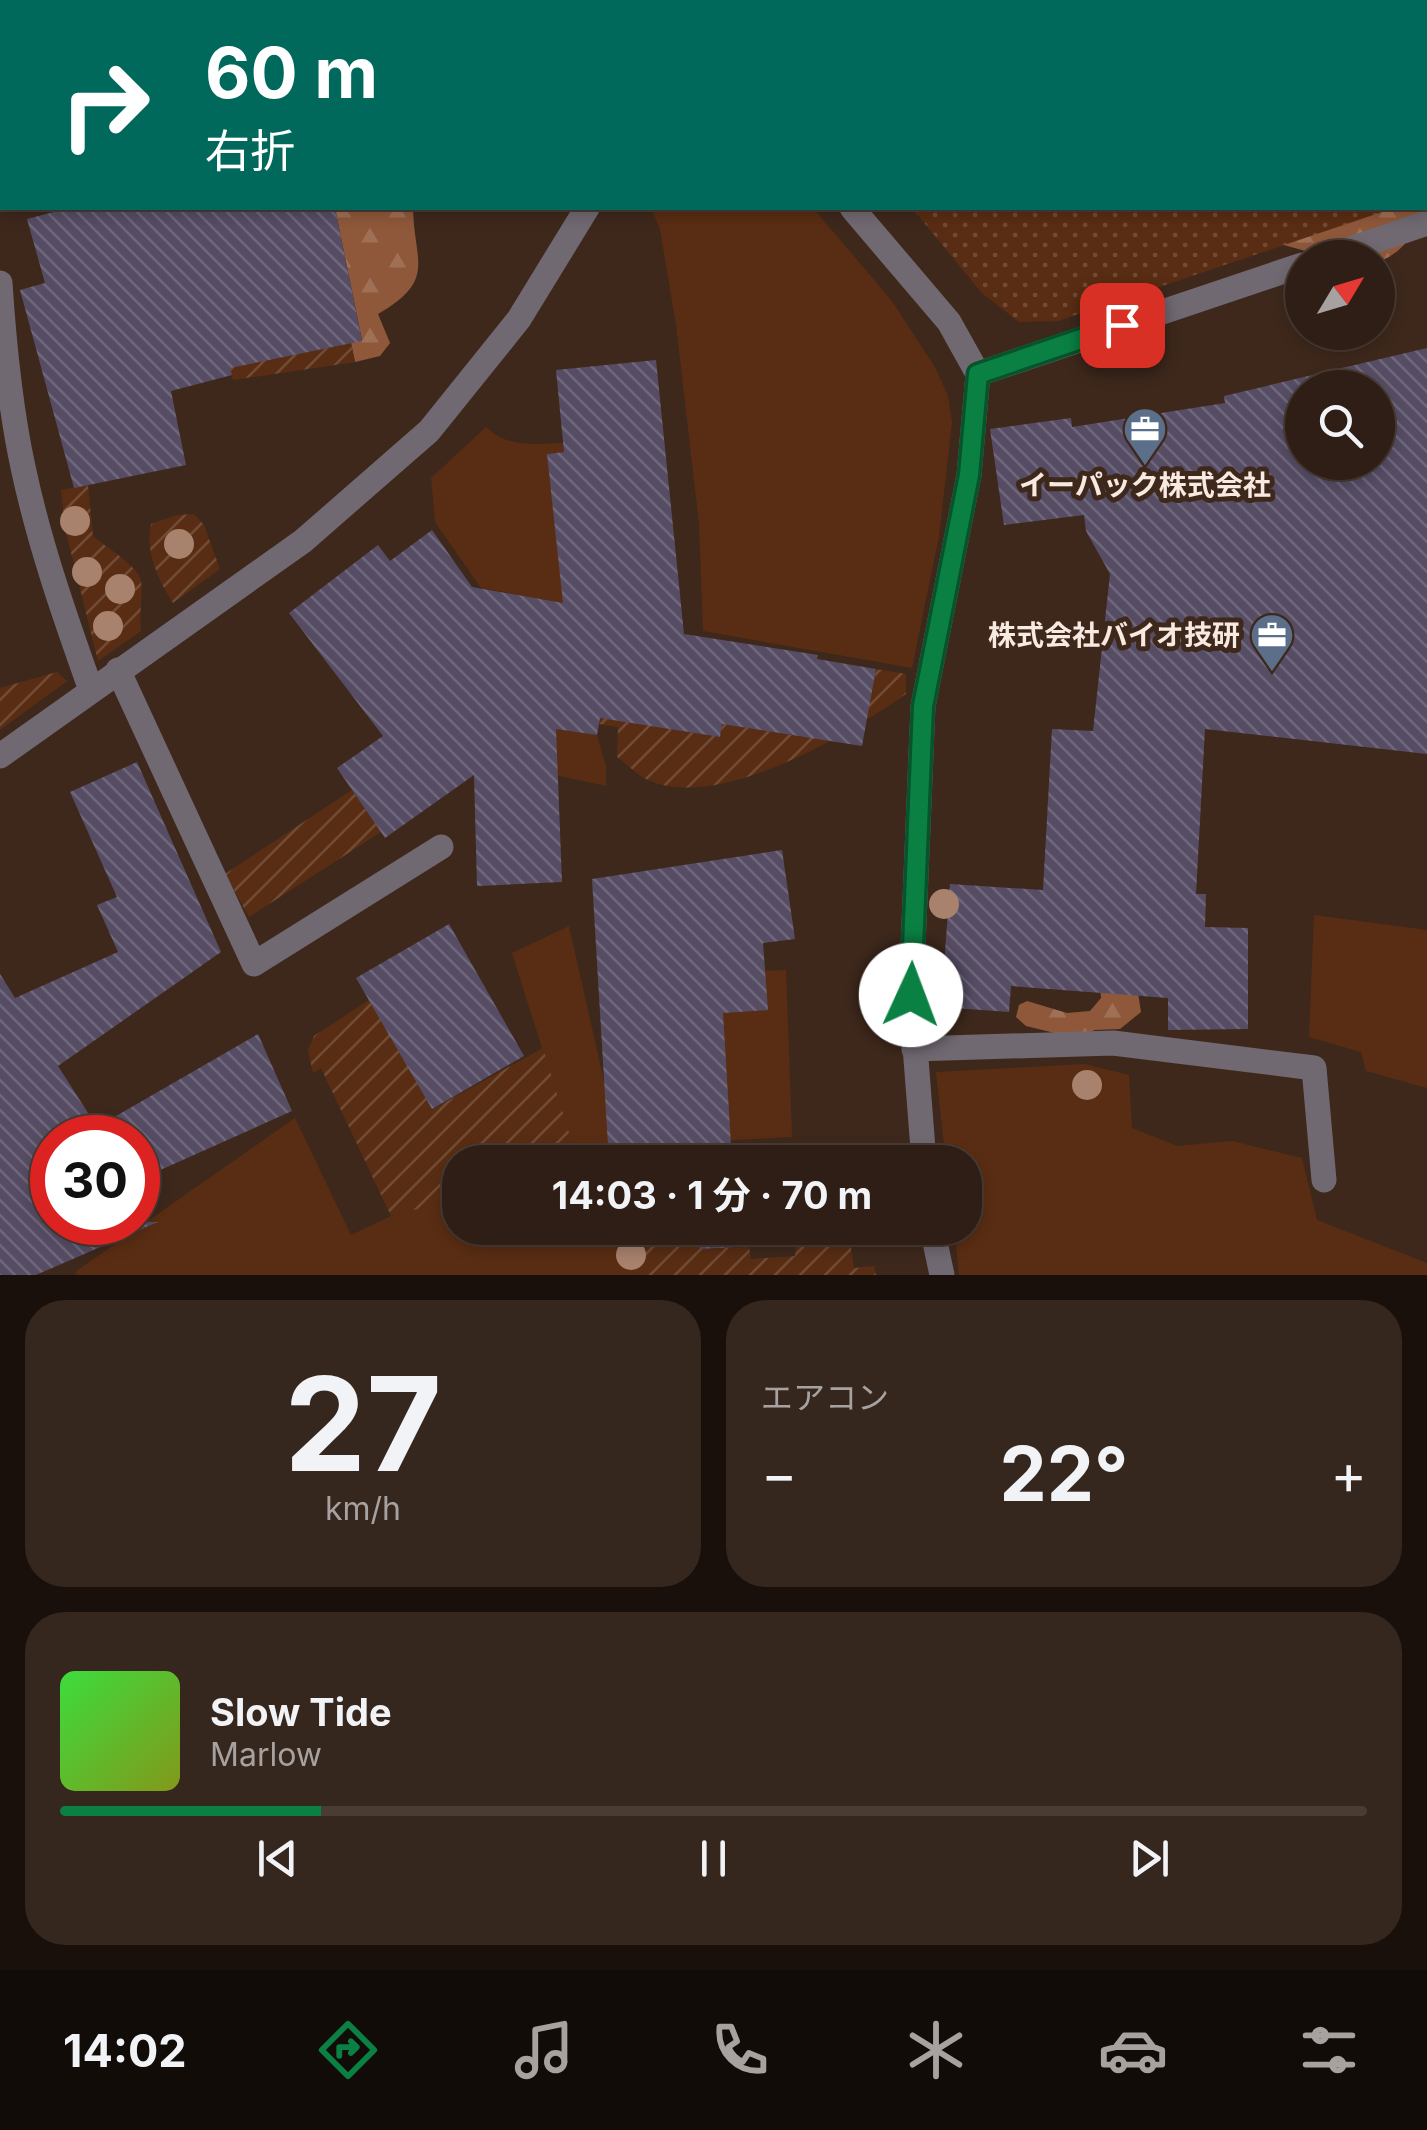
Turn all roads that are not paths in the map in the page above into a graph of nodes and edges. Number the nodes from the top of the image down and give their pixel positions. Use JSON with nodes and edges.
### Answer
{"nodes":[{"id":1,"x":587,"y":210,"type":"edge"},
{"id":2,"x":854,"y":210,"type":"edge"},
{"id":3,"x":1427,"y":223,"type":"edge"},
{"id":4,"x":1377,"y":240,"type":"edge"},
{"id":5,"x":1285,"y":271,"type":"edge"},
{"id":6,"x":0,"y":283,"type":"edge"},
{"id":7,"x":978,"y":374,"type":"junction"},
{"id":8,"x":118,"y":670,"type":"junction"},
{"id":9,"x":92,"y":690,"type":"junction"},
{"id":10,"x":0,"y":756,"type":"edge"},
{"id":11,"x":441,"y":847,"type":"dead end"},
{"id":12,"x":914,"y":1049,"type":"junction"},
{"id":13,"x":922,"y":1145,"type":"edge"},
{"id":14,"x":1324,"y":1180,"type":"dead end"},
{"id":15,"x":936,"y":1245,"type":"edge"},
{"id":16,"x":942,"y":1275,"type":"edge"}],
"edges":[{"from":1,"to":8,"type":"street"},
{"from":2,"to":7,"type":"street"},
{"from":3,"to":4,"type":"street"},
{"from":5,"to":7,"type":"street"},
{"from":6,"to":9,"type":"street"},
{"from":7,"to":12,"type":"street"},
{"from":8,"to":9,"type":"street"},
{"from":8,"to":11,"type":"street"},
{"from":9,"to":10,"type":"street"},
{"from":12,"to":13,"type":"street"},
{"from":12,"to":14,"type":"street"},
{"from":15,"to":16,"type":"street"}]}
